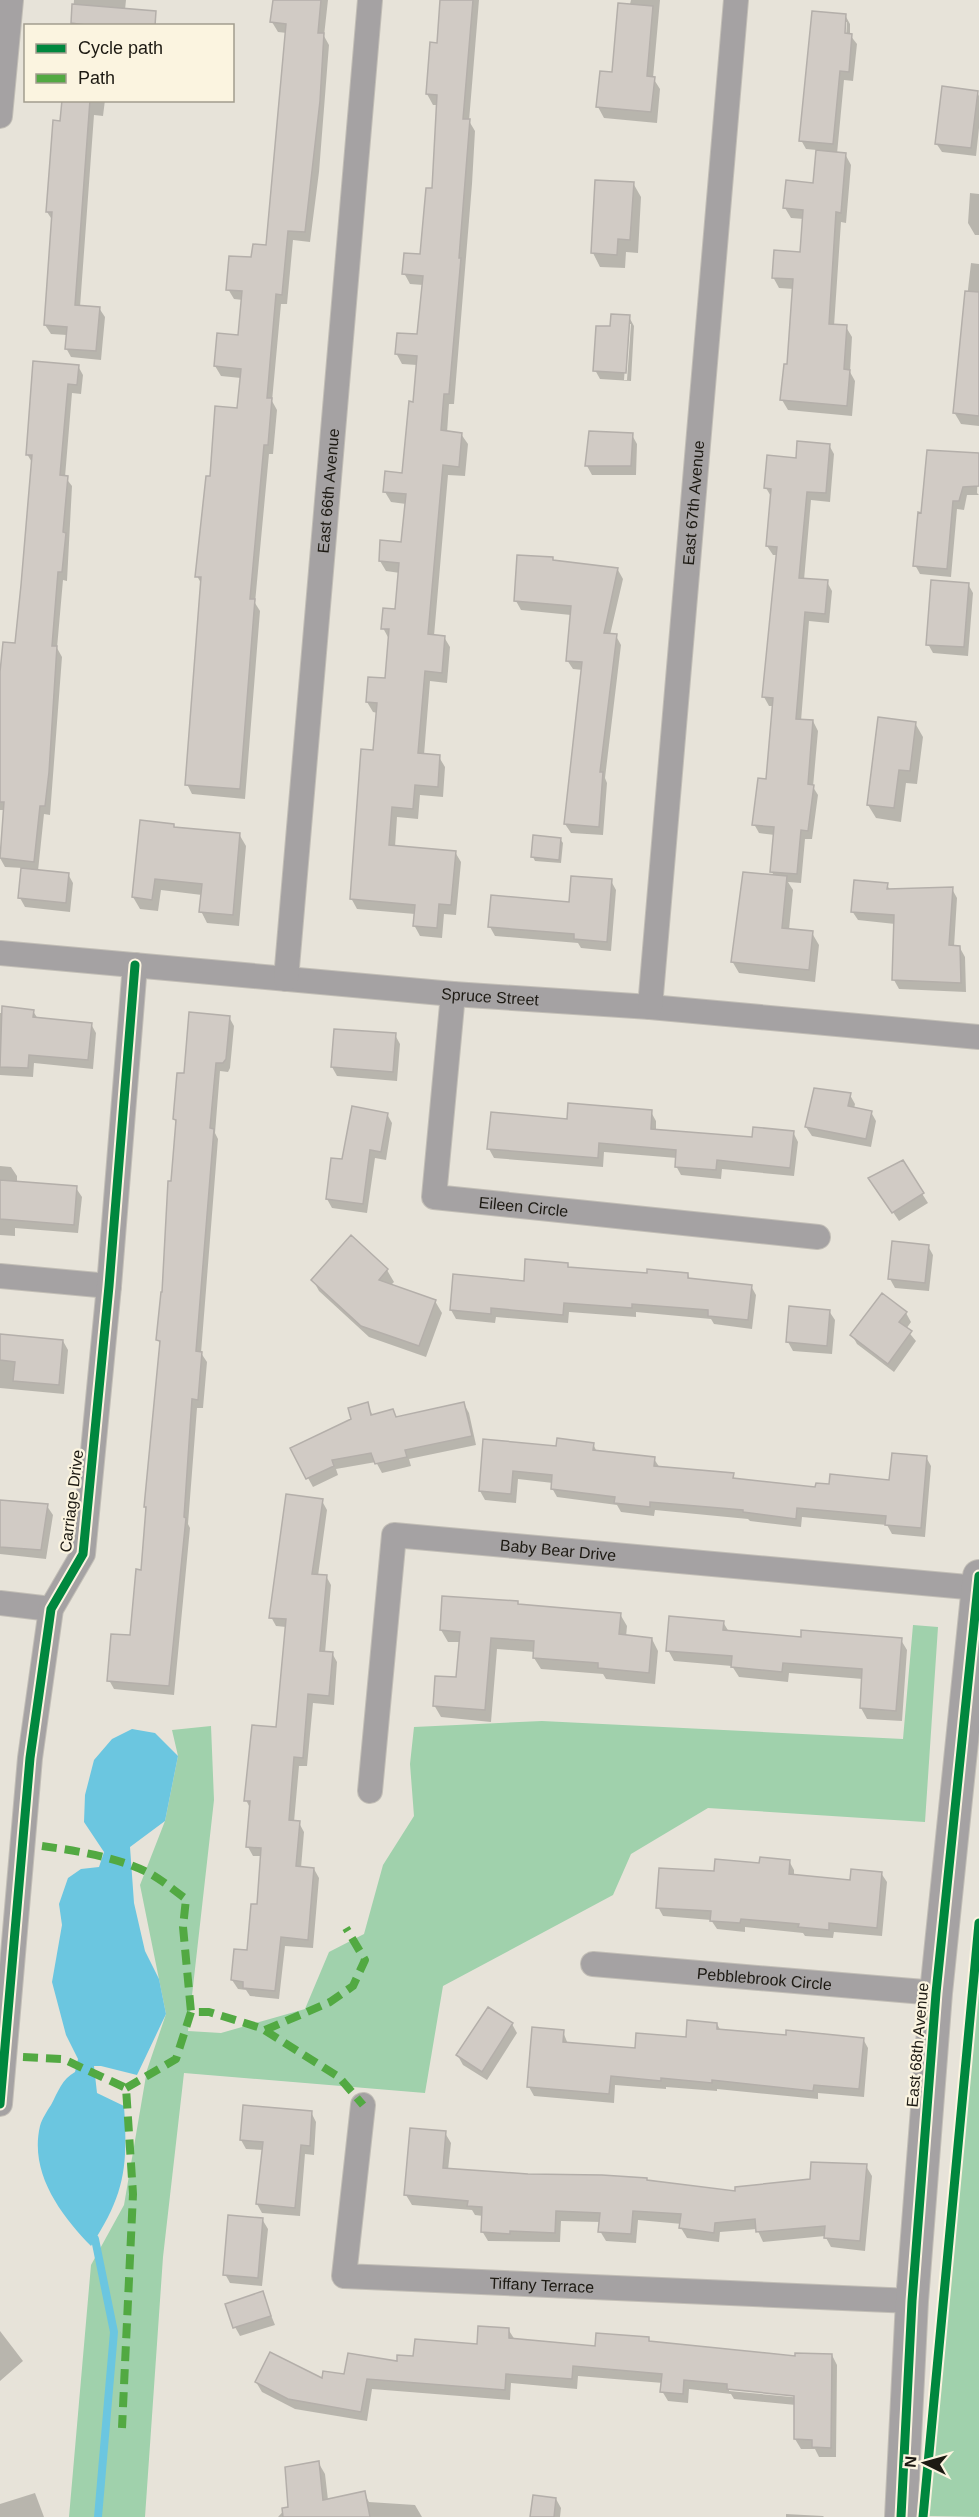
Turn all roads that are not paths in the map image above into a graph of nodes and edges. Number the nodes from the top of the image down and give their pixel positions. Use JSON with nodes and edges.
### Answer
{"nodes":[{"id":1,"x":11,"y":0,"type":"edge"},
{"id":2,"x":370,"y":0,"type":"edge"},
{"id":3,"x":736,"y":0,"type":"edge"},
{"id":4,"x":0,"y":116,"type":"edge"},
{"id":5,"x":0,"y":953,"type":"edge"},
{"id":6,"x":135,"y":965,"type":"junction"},
{"id":7,"x":286,"y":979,"type":"junction"},
{"id":8,"x":453,"y":994,"type":"junction"},
{"id":9,"x":650,"y":1007,"type":"junction"},
{"id":10,"x":979,"y":1037,"type":"edge"},
{"id":11,"x":818,"y":1237,"type":"dead end"},
{"id":12,"x":0,"y":1276,"type":"edge"},
{"id":13,"x":108,"y":1286,"type":"junction"},
{"id":14,"x":979,"y":1582,"type":"edge"},
{"id":15,"x":0,"y":1603,"type":"edge"},
{"id":16,"x":51,"y":1609,"type":"junction"},
{"id":17,"x":370,"y":1791,"type":"dead end"},
{"id":18,"x":8,"y":1943,"type":"edge"},
{"id":19,"x":593,"y":1964,"type":"dead end"},
{"id":20,"x":936,"y":1993,"type":"junction"},
{"id":21,"x":0,"y":2104,"type":"edge"},
{"id":22,"x":363,"y":2105,"type":"dead end"},
{"id":23,"x":912,"y":2301,"type":"junction"},
{"id":24,"x":901,"y":2517,"type":"edge"}],
"edges":[{"from":1,"to":4,"type":"street"},
{"from":2,"to":7,"type":"street","name":"East 66th Avenue"},
{"from":3,"to":9,"type":"street","name":"East 67th Avenue"},
{"from":5,"to":6,"type":"street","name":"Spruce Street"},
{"from":6,"to":7,"type":"street","name":"Spruce Street"},
{"from":6,"to":13,"type":"street","name":"Carriage Drive"},
{"from":7,"to":8,"type":"street","name":"Spruce Street"},
{"from":8,"to":9,"type":"street","name":"Spruce Street"},
{"from":8,"to":11,"type":"street","name":"Eileen Circle"},
{"from":9,"to":10,"type":"street","name":"Spruce Street"},
{"from":12,"to":13,"type":"street"},
{"from":13,"to":16,"type":"street","name":"Carriage Drive"},
{"from":14,"to":17,"type":"street","name":"Baby Bear Drive"},
{"from":14,"to":20,"type":"street","name":"East 68th Avenue"},
{"from":15,"to":16,"type":"street"},
{"from":16,"to":18,"type":"street","name":"Carriage Drive"},
{"from":18,"to":21,"type":"street","name":"Carriage Drive"},
{"from":19,"to":20,"type":"street","name":"Pebblebrook Circle"},
{"from":20,"to":23,"type":"street","name":"East 68th Avenue"},
{"from":22,"to":23,"type":"street","name":"Tiffany Terrace"},
{"from":23,"to":24,"type":"street","name":"East 68th Avenue"}]}
